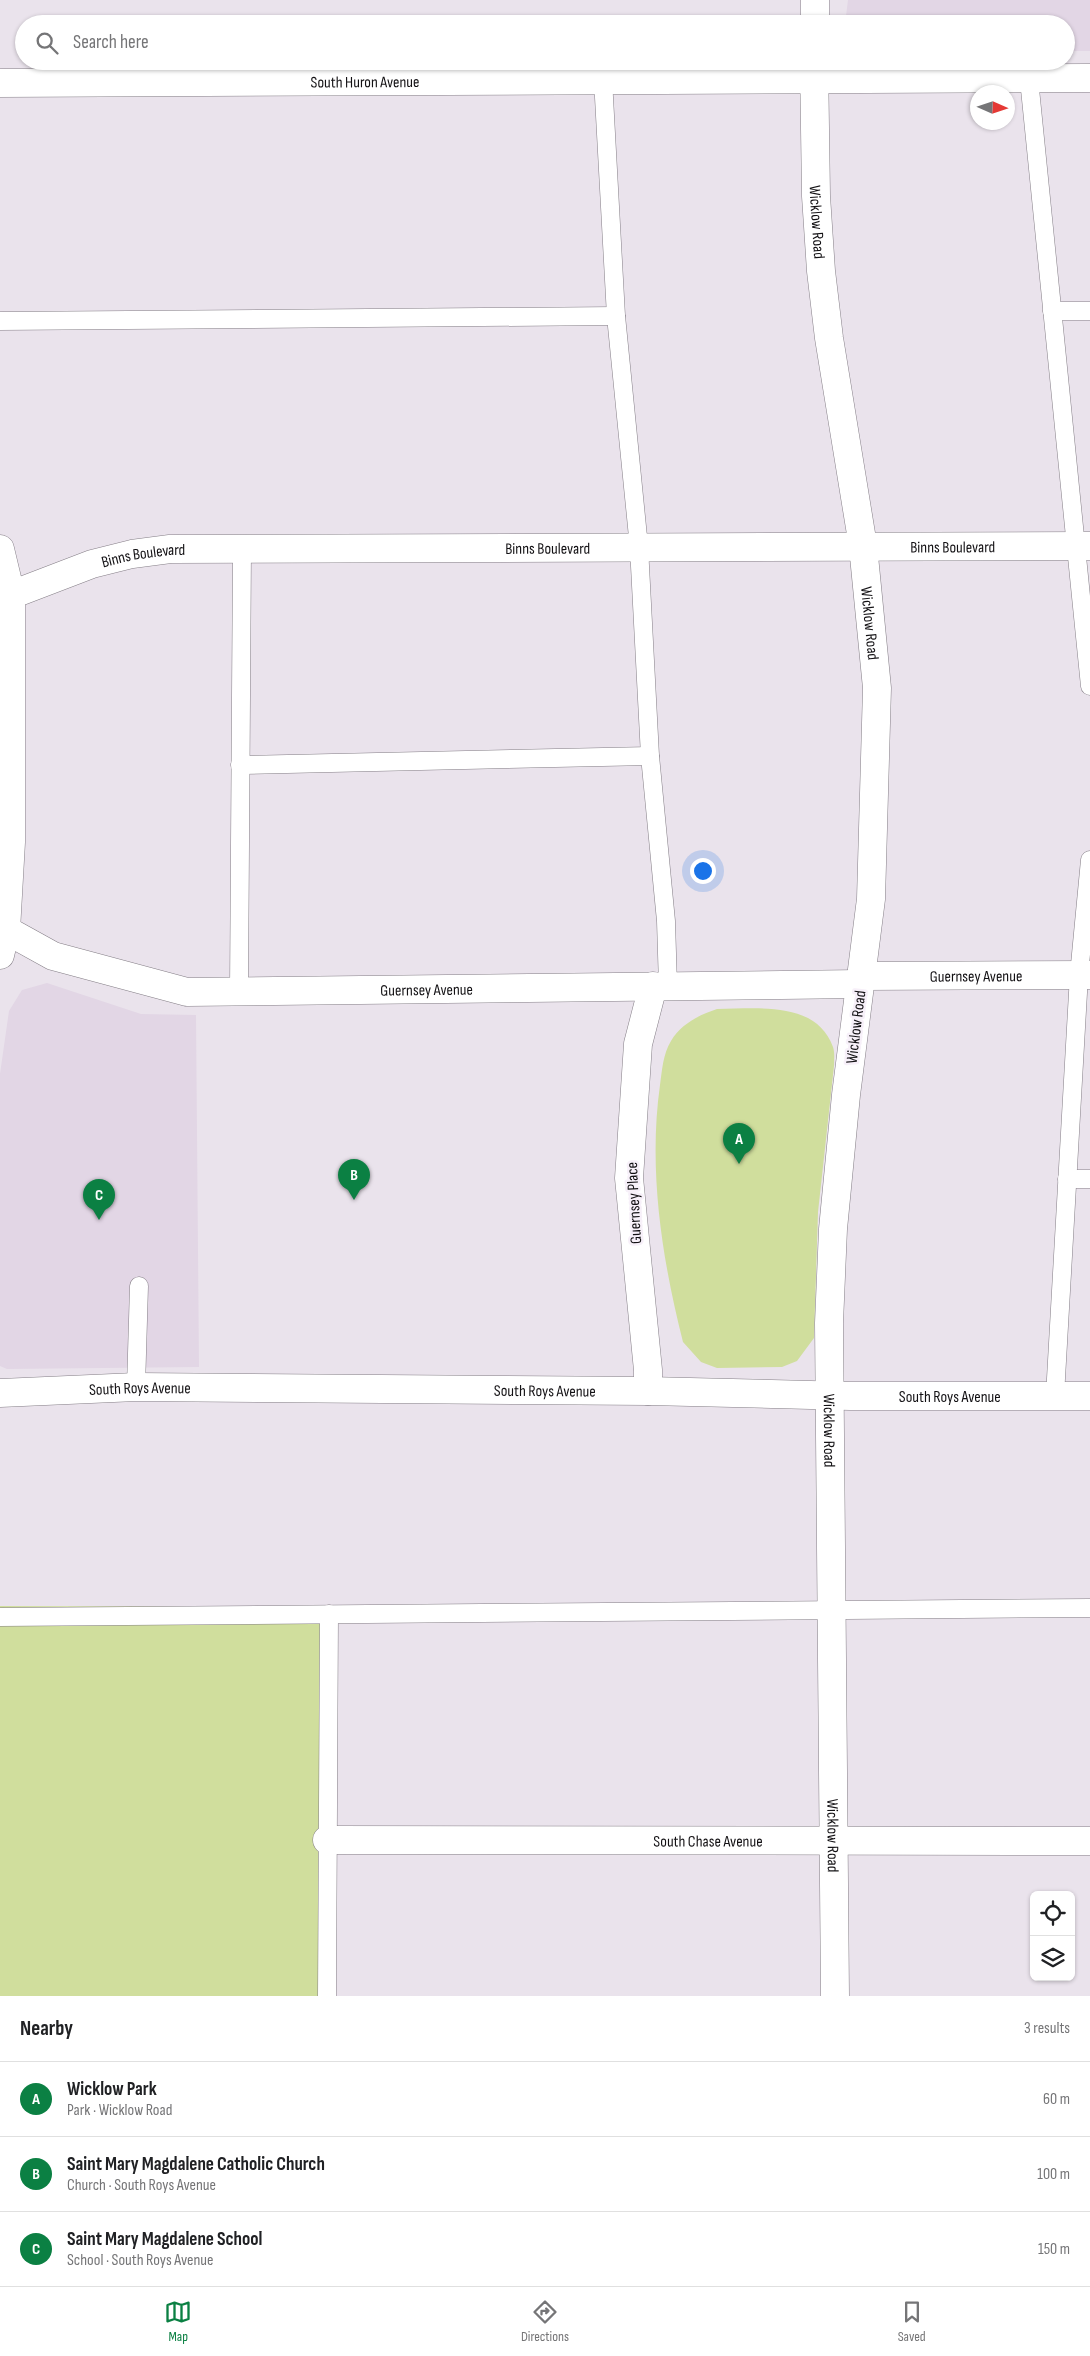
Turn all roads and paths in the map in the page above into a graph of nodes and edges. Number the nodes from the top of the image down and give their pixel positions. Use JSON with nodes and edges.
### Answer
{"nodes":[{"id":1,"x":815,"y":0,"type":"edge"},
{"id":2,"x":815,"y":15,"type":"edge"},
{"id":3,"x":814,"y":70,"type":"edge"},
{"id":4,"x":1090,"y":78,"type":"edge"},
{"id":5,"x":603,"y":79,"type":"junction"},
{"id":6,"x":1029,"y":79,"type":"junction"},
{"id":7,"x":0,"y":83,"type":"edge"},
{"id":8,"x":1052,"y":311,"type":"junction"},
{"id":9,"x":1090,"y":311,"type":"edge"},
{"id":10,"x":616,"y":316,"type":"junction"},
{"id":11,"x":0,"y":321,"type":"edge"},
{"id":12,"x":863,"y":546,"type":"junction"},
{"id":13,"x":1082,"y":546,"type":"edge"},
{"id":14,"x":639,"y":547,"type":"junction"},
{"id":15,"x":242,"y":549,"type":"junction"},
{"id":16,"x":1,"y":557,"type":"edge"},
{"id":17,"x":11,"y":595,"type":"junction"},
{"id":18,"x":1090,"y":686,"type":"edge"},
{"id":19,"x":650,"y":756,"type":"junction"},
{"id":20,"x":240,"y":765,"type":"junction"},
{"id":21,"x":6,"y":787,"type":"edge"},
{"id":22,"x":5,"y":842,"type":"edge"},
{"id":23,"x":1090,"y":860,"type":"edge"},
{"id":24,"x":3,"y":942,"type":"edge"},
{"id":25,"x":1085,"y":975,"type":"edge"},
{"id":26,"x":860,"y":980,"type":"junction"},
{"id":27,"x":661,"y":986,"type":"junction"},
{"id":28,"x":239,"y":992,"type":"junction"},
{"id":29,"x":1068,"y":1179,"type":"junction"},
{"id":30,"x":1090,"y":1179,"type":"edge"},
{"id":31,"x":139,"y":1286,"type":"dead end"},
{"id":32,"x":136,"y":1387,"type":"junction"},
{"id":33,"x":648,"y":1391,"type":"junction"},
{"id":34,"x":0,"y":1393,"type":"edge"},
{"id":35,"x":830,"y":1395,"type":"junction"},
{"id":36,"x":1055,"y":1396,"type":"junction"},
{"id":37,"x":1090,"y":1396,"type":"edge"},
{"id":38,"x":1090,"y":1608,"type":"edge"},
{"id":39,"x":833,"y":1610,"type":"junction"},
{"id":40,"x":329,"y":1614,"type":"junction"},
{"id":41,"x":0,"y":1617,"type":"edge"},
{"id":42,"x":327,"y":1840,"type":"junction"},
{"id":43,"x":834,"y":1841,"type":"junction"},
{"id":44,"x":1090,"y":1841,"type":"edge"},
{"id":45,"x":327,"y":1996,"type":"edge"},
{"id":46,"x":836,"y":1996,"type":"edge"}],
"edges":[{"from":1,"to":2,"type":"street"},
{"from":3,"to":5,"type":"street","name":"South Huron Avenue"},
{"from":3,"to":6,"type":"street","name":"South Huron Avenue"},
{"from":3,"to":12,"type":"street","name":"Wicklow Road"},
{"from":4,"to":6,"type":"street","name":"South Huron Avenue"},
{"from":5,"to":7,"type":"street","name":"South Huron Avenue"},
{"from":5,"to":10,"type":"lane"},
{"from":6,"to":8,"type":"lane"},
{"from":8,"to":9,"type":"lane"},
{"from":8,"to":13,"type":"lane"},
{"from":10,"to":11,"type":"lane"},
{"from":10,"to":14,"type":"lane"},
{"from":12,"to":13,"type":"street","name":"Binns Boulevard"},
{"from":12,"to":14,"type":"street","name":"Binns Boulevard"},
{"from":12,"to":26,"type":"street","name":"Wicklow Road"},
{"from":13,"to":18,"type":"lane"},
{"from":14,"to":15,"type":"street","name":"Binns Boulevard"},
{"from":14,"to":19,"type":"lane"},
{"from":15,"to":17,"type":"street","name":"Binns Boulevard"},
{"from":15,"to":20,"type":"lane"},
{"from":16,"to":17,"type":"street"},
{"from":17,"to":21,"type":"street"},
{"from":19,"to":20,"type":"lane"},
{"from":19,"to":27,"type":"lane"},
{"from":20,"to":28,"type":"lane"},
{"from":21,"to":22,"type":"street"},
{"from":22,"to":24,"type":"street"},
{"from":23,"to":25,"type":"lane"},
{"from":24,"to":28,"type":"street","name":"Guernsey Avenue"},
{"from":25,"to":26,"type":"street","name":"Guernsey Avenue"},
{"from":25,"to":29,"type":"lane"},
{"from":26,"to":27,"type":"street","name":"Guernsey Avenue"},
{"from":26,"to":35,"type":"street","name":"Wicklow Road"},
{"from":27,"to":28,"type":"street","name":"Guernsey Avenue"},
{"from":27,"to":33,"type":"street","name":"Guernsey Place"},
{"from":29,"to":30,"type":"lane"},
{"from":29,"to":36,"type":"lane"},
{"from":31,"to":32,"type":"lane"},
{"from":32,"to":33,"type":"street","name":"South Roys Avenue"},
{"from":32,"to":34,"type":"street","name":"South Roys Avenue"},
{"from":33,"to":35,"type":"street","name":"South Roys Avenue"},
{"from":35,"to":36,"type":"street","name":"South Roys Avenue"},
{"from":35,"to":39,"type":"street","name":"Wicklow Road"},
{"from":36,"to":37,"type":"street","name":"South Roys Avenue"},
{"from":38,"to":39,"type":"lane"},
{"from":39,"to":40,"type":"lane"},
{"from":39,"to":43,"type":"street","name":"Wicklow Road"},
{"from":40,"to":41,"type":"lane"},
{"from":40,"to":42,"type":"lane"},
{"from":42,"to":43,"type":"street","name":"South Chase Avenue"},
{"from":42,"to":45,"type":"lane"},
{"from":43,"to":44,"type":"street","name":"South Chase Avenue"},
{"from":43,"to":46,"type":"street","name":"Wicklow Road"}]}
